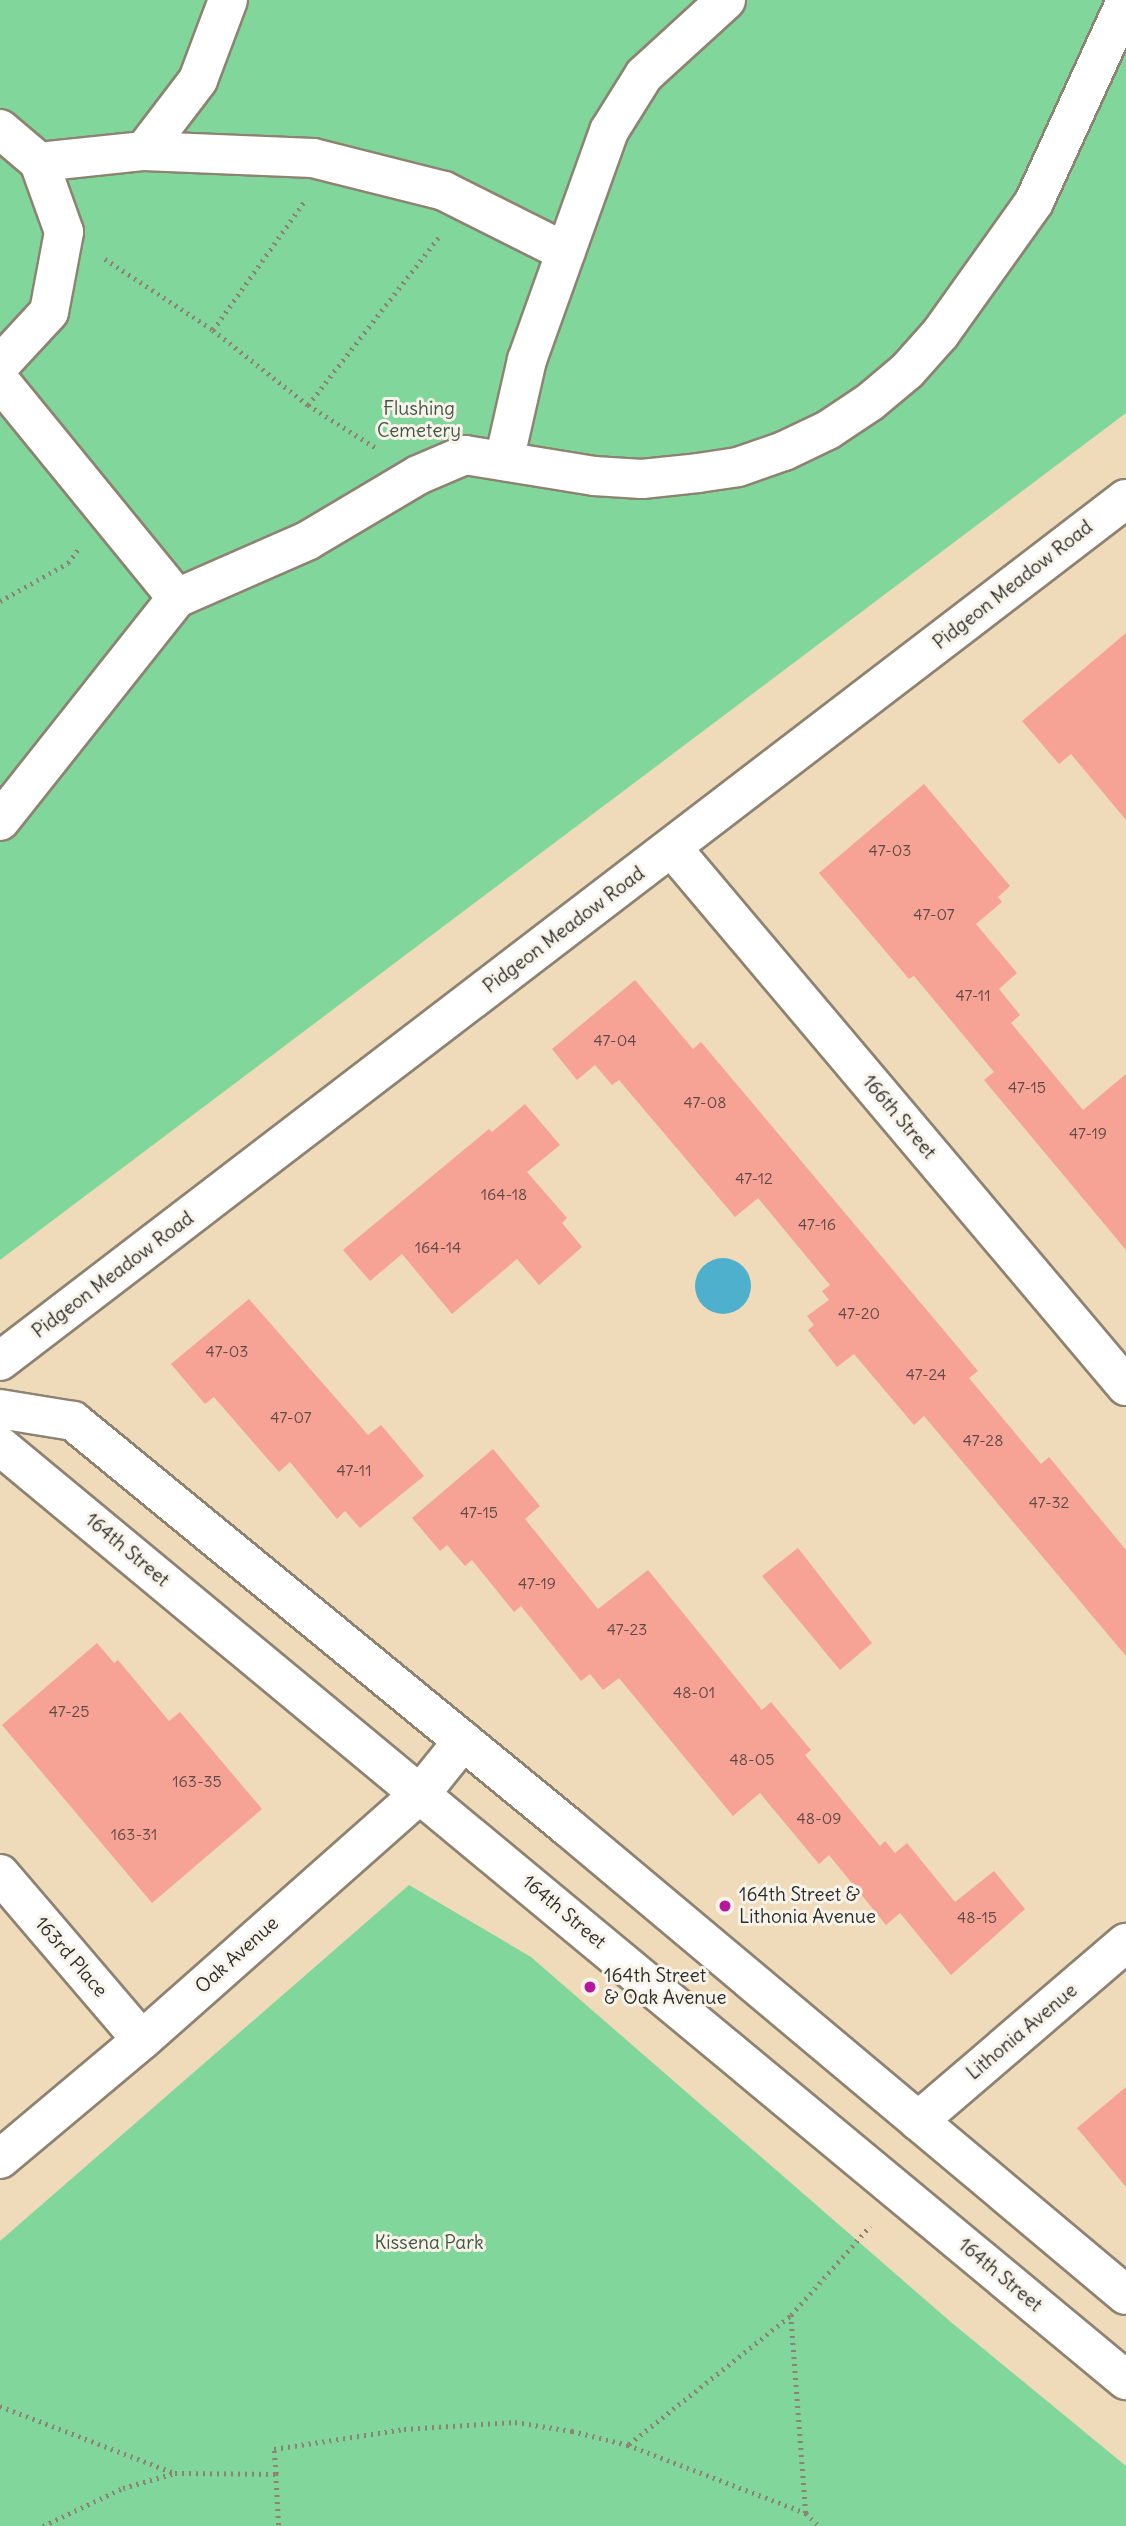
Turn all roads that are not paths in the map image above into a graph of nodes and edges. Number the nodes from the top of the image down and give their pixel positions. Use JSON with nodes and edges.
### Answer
{"nodes":[{"id":1,"x":228,"y":0,"type":"edge"},
{"id":2,"x":726,"y":0,"type":"edge"},
{"id":3,"x":1126,"y":1,"type":"edge"},
{"id":4,"x":0,"y":129,"type":"edge"},
{"id":5,"x":144,"y":151,"type":"junction"},
{"id":6,"x":40,"y":162,"type":"junction"},
{"id":7,"x":566,"y":252,"type":"junction"},
{"id":8,"x":0,"y":365,"type":"edge"},
{"id":9,"x":0,"y":381,"type":"edge"},
{"id":10,"x":504,"y":461,"type":"junction"},
{"id":11,"x":1126,"y":499,"type":"edge"},
{"id":12,"x":177,"y":598,"type":"junction"},
{"id":13,"x":0,"y":821,"type":"edge"},
{"id":14,"x":672,"y":848,"type":"junction"},
{"id":15,"x":0,"y":1361,"type":"edge"},
{"id":16,"x":1126,"y":1386,"type":"edge"},
{"id":17,"x":0,"y":1409,"type":"edge"},
{"id":18,"x":0,"y":1446,"type":"edge"},
{"id":19,"x":463,"y":1741,"type":"junction"},
{"id":20,"x":421,"y":1793,"type":"junction"},
{"id":21,"x":0,"y":1874,"type":"edge"},
{"id":22,"x":1126,"y":1943,"type":"edge"},
{"id":23,"x":142,"y":2040,"type":"junction"},
{"id":24,"x":918,"y":2121,"type":"junction"},
{"id":25,"x":0,"y":2159,"type":"edge"},
{"id":26,"x":1126,"y":2295,"type":"edge"},
{"id":27,"x":1126,"y":2380,"type":"edge"}],
"edges":[{"from":1,"to":5,"type":"street"},
{"from":2,"to":7,"type":"street"},
{"from":3,"to":10,"type":"street"},
{"from":4,"to":6,"type":"street"},
{"from":5,"to":6,"type":"street"},
{"from":5,"to":7,"type":"street"},
{"from":6,"to":8,"type":"street"},
{"from":7,"to":10,"type":"street"},
{"from":9,"to":12,"type":"street"},
{"from":10,"to":12,"type":"street"},
{"from":11,"to":14,"type":"street","name":"Pidgeon Meadow Road"},
{"from":12,"to":13,"type":"street"},
{"from":14,"to":15,"type":"street","name":"Pidgeon Meadow Road"},
{"from":14,"to":16,"type":"street","name":"166th Street"},
{"from":17,"to":19,"type":"street"},
{"from":18,"to":20,"type":"street","name":"164th Street"},
{"from":19,"to":20,"type":"street","name":"Oak Avenue"},
{"from":19,"to":24,"type":"street"},
{"from":20,"to":23,"type":"street","name":"Oak Avenue"},
{"from":20,"to":27,"type":"street","name":"164th Street"},
{"from":21,"to":23,"type":"street","name":"163rd Place"},
{"from":22,"to":24,"type":"street","name":"Lithonia Avenue"},
{"from":23,"to":25,"type":"street","name":"Oak Avenue"},
{"from":24,"to":26,"type":"street"}]}
